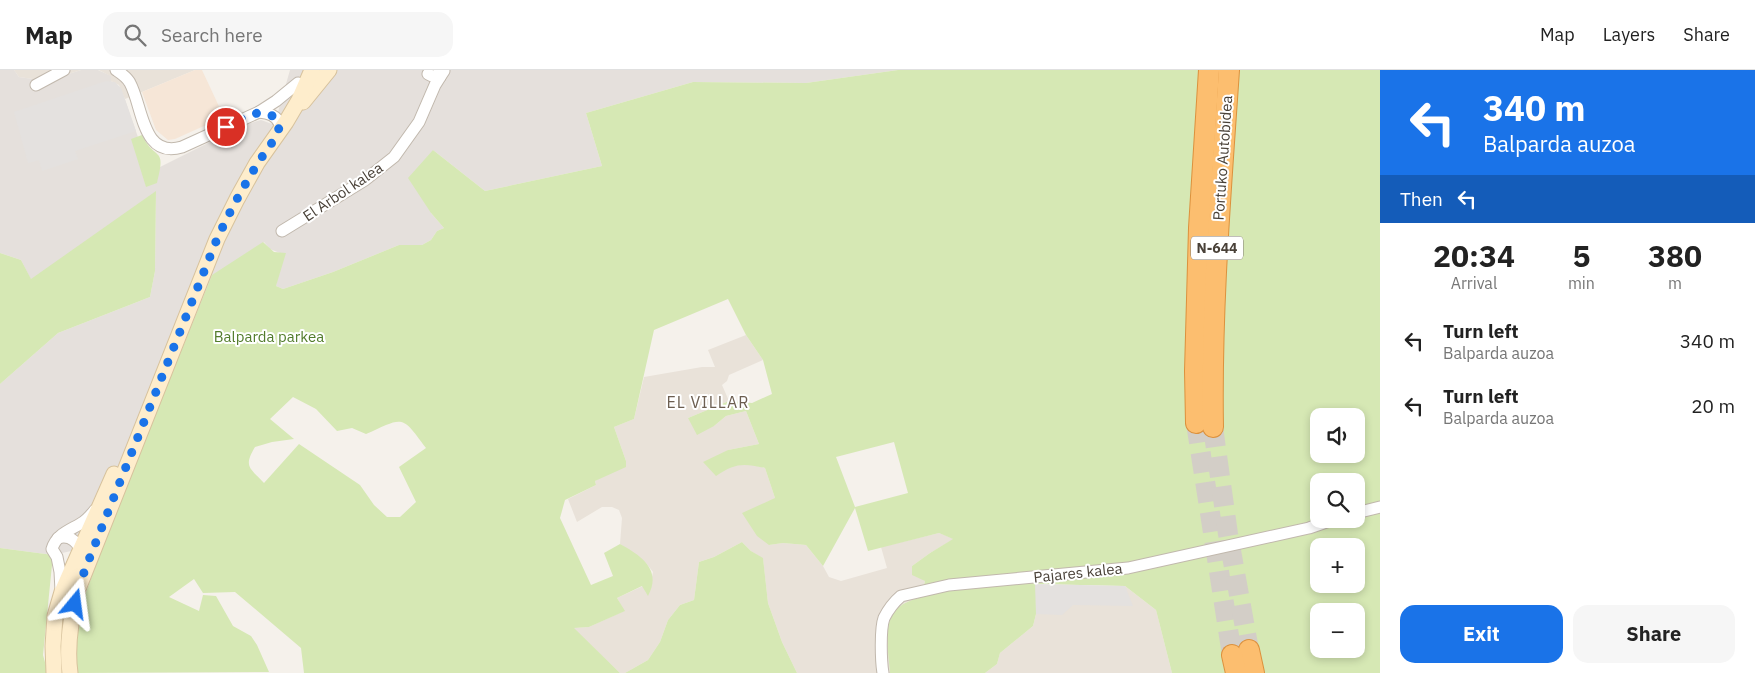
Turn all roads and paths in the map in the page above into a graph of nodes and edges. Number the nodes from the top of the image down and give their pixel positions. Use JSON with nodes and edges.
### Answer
{"nodes":[{"id":1,"x":64,"y":70,"type":"edge"},
{"id":2,"x":116,"y":70,"type":"edge"},
{"id":3,"x":312,"y":70,"type":"edge"},
{"id":4,"x":329,"y":70,"type":"edge"},
{"id":5,"x":1228,"y":70,"type":"edge"},
{"id":6,"x":436,"y":74,"type":"edge"},
{"id":7,"x":1207,"y":75,"type":"edge"},
{"id":8,"x":299,"y":76,"type":"edge"},
{"id":9,"x":36,"y":85,"type":"dead end"},
{"id":10,"x":276,"y":101,"type":"junction"},
{"id":11,"x":259,"y":112,"type":"junction"},
{"id":12,"x":279,"y":121,"type":"junction"},
{"id":13,"x":282,"y":231,"type":"dead end"},
{"id":14,"x":152,"y":399,"type":"junction"},
{"id":15,"x":117,"y":492,"type":"junction"},
{"id":16,"x":101,"y":503,"type":"junction"},
{"id":17,"x":1380,"y":507,"type":"edge"},
{"id":18,"x":1365,"y":511,"type":"edge"},
{"id":19,"x":1310,"y":528,"type":"edge"},
{"id":20,"x":58,"y":538,"type":"junction"},
{"id":21,"x":80,"y":552,"type":"junction"},
{"id":22,"x":57,"y":557,"type":"junction"},
{"id":23,"x":61,"y":596,"type":"junction"},
{"id":24,"x":68,"y":655,"type":"junction"},
{"id":25,"x":1239,"y":659,"type":"tunnel mouth"},
{"id":26,"x":54,"y":673,"type":"edge"},
{"id":27,"x":70,"y":673,"type":"edge"},
{"id":28,"x":883,"y":673,"type":"edge"},
{"id":29,"x":1254,"y":673,"type":"edge"}],
"edges":[{"from":1,"to":9,"type":"street"},
{"from":2,"to":11,"type":"street"},
{"from":3,"to":12,"type":"street"},
{"from":4,"to":12,"type":"street"},
{"from":5,"to":7,"type":"highway","name":"Portuko Autobidea","number":"N-644"},
{"from":6,"to":13,"type":"street","name":"El Arbol kalea"},
{"from":8,"to":10,"type":"street"},
{"from":8,"to":12,"type":"street"},
{"from":10,"to":11,"type":"street"},
{"from":10,"to":12,"type":"street"},
{"from":11,"to":12,"type":"street"},
{"from":12,"to":14,"type":"street"},
{"from":14,"to":15,"type":"street"},
{"from":14,"to":16,"type":"street"},
{"from":15,"to":21,"type":"street"},
{"from":15,"to":24,"type":"street"},
{"from":16,"to":20,"type":"street"},
{"from":16,"to":21,"type":"street"},
{"from":17,"to":18,"type":"street"},
{"from":19,"to":28,"type":"street","name":"Pajares kalea"},
{"from":20,"to":21,"type":"street"},
{"from":20,"to":22,"type":"street"},
{"from":21,"to":22,"type":"street"},
{"from":21,"to":23,"type":"street"},
{"from":21,"to":24,"type":"street"},
{"from":22,"to":23,"type":"street"},
{"from":23,"to":26,"type":"street"},
{"from":24,"to":27,"type":"street"},
{"from":25,"to":29,"type":"highway"}]}
